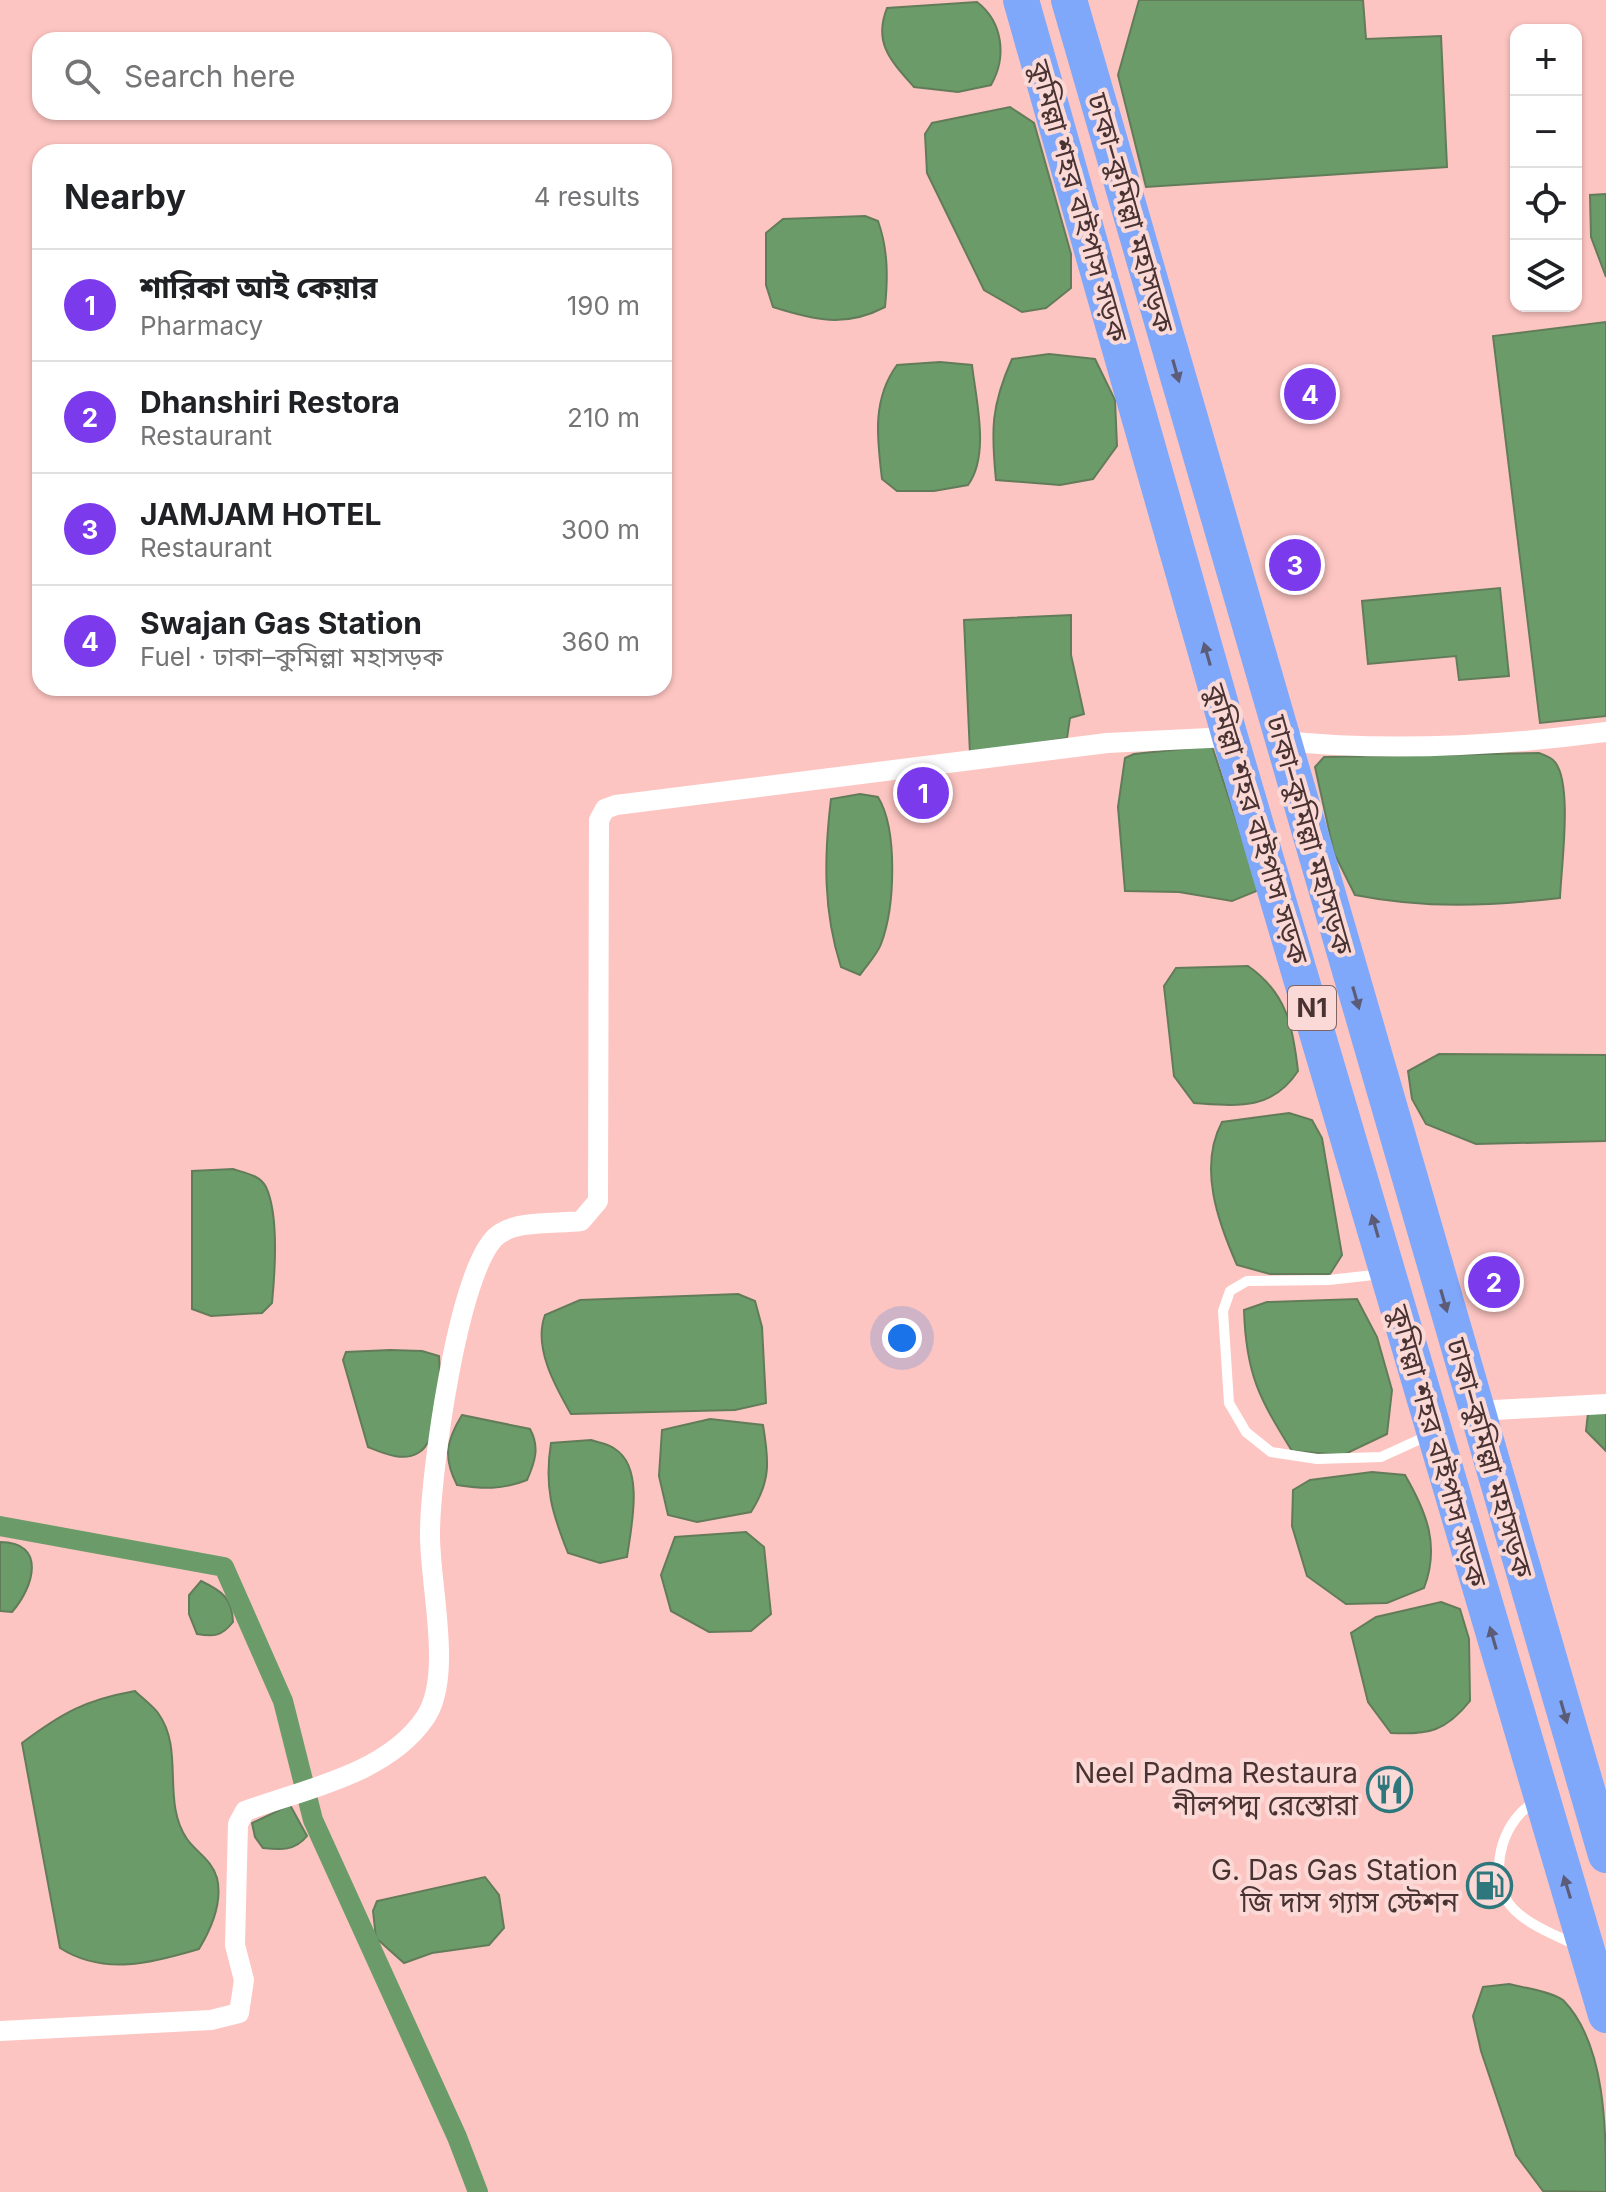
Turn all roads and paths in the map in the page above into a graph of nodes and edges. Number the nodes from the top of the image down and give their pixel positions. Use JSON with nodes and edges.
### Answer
{"nodes":[{"id":1,"x":1021,"y":0,"type":"edge"},
{"id":2,"x":1069,"y":0,"type":"edge"},
{"id":3,"x":1606,"y":732,"type":"edge"},
{"id":4,"x":1230,"y":737,"type":"junction"},
{"id":5,"x":1283,"y":741,"type":"junction"},
{"id":6,"x":1388,"y":1273,"type":"junction"},
{"id":7,"x":1606,"y":1404,"type":"edge"},
{"id":8,"x":1476,"y":1411,"type":"junction"},
{"id":9,"x":1433,"y":1433,"type":"junction"},
{"id":10,"x":1541,"y":1799,"type":"junction"},
{"id":11,"x":1606,"y":1855,"type":"edge"},
{"id":12,"x":1586,"y":1951,"type":"junction"},
{"id":13,"x":1606,"y":2015,"type":"edge"},
{"id":14,"x":0,"y":2031,"type":"edge"}],
"edges":[{"from":4,"to":1,"type":"highway","name":"কুমিল্লা শহর বাইপাস সড়ক","number":"N1","one_way":true},
{"from":2,"to":5,"type":"highway","name":"ঢাকা–কুমিল্লা মহাসড়ক","number":"N1","one_way":true},
{"from":3,"to":5,"type":"street"},
{"from":6,"to":4,"type":"highway","name":"কুমিল্লা শহর বাইপাস সড়ক","number":"N1","one_way":true},
{"from":4,"to":14,"type":"street"},
{"from":5,"to":8,"type":"highway","name":"ঢাকা–কুমিল্লা মহাসড়ক","number":"N1","one_way":true},
{"from":6,"to":9,"type":"highway","name":"কুমিল্লা শহর বাইপাস সড়ক","number":"N1"},
{"from":6,"to":9,"type":"lane"},
{"from":7,"to":8,"type":"street"},
{"from":8,"to":11,"type":"highway","name":"ঢাকা–কুমিল্লা মহাসড়ক","number":"N1","one_way":true},
{"from":10,"to":9,"type":"highway","name":"কুমিল্লা শহর বাইপাস সড়ক","number":"N1","one_way":true},
{"from":12,"to":10,"type":"highway","name":"কুমিল্লা শহর বাইপাস সড়ক","number":"N1","one_way":true},
{"from":10,"to":12,"type":"lane"},
{"from":12,"to":13,"type":"highway","name":"কুমিল্লা শহর বাইপাস সড়ক","number":"N1"}]}
